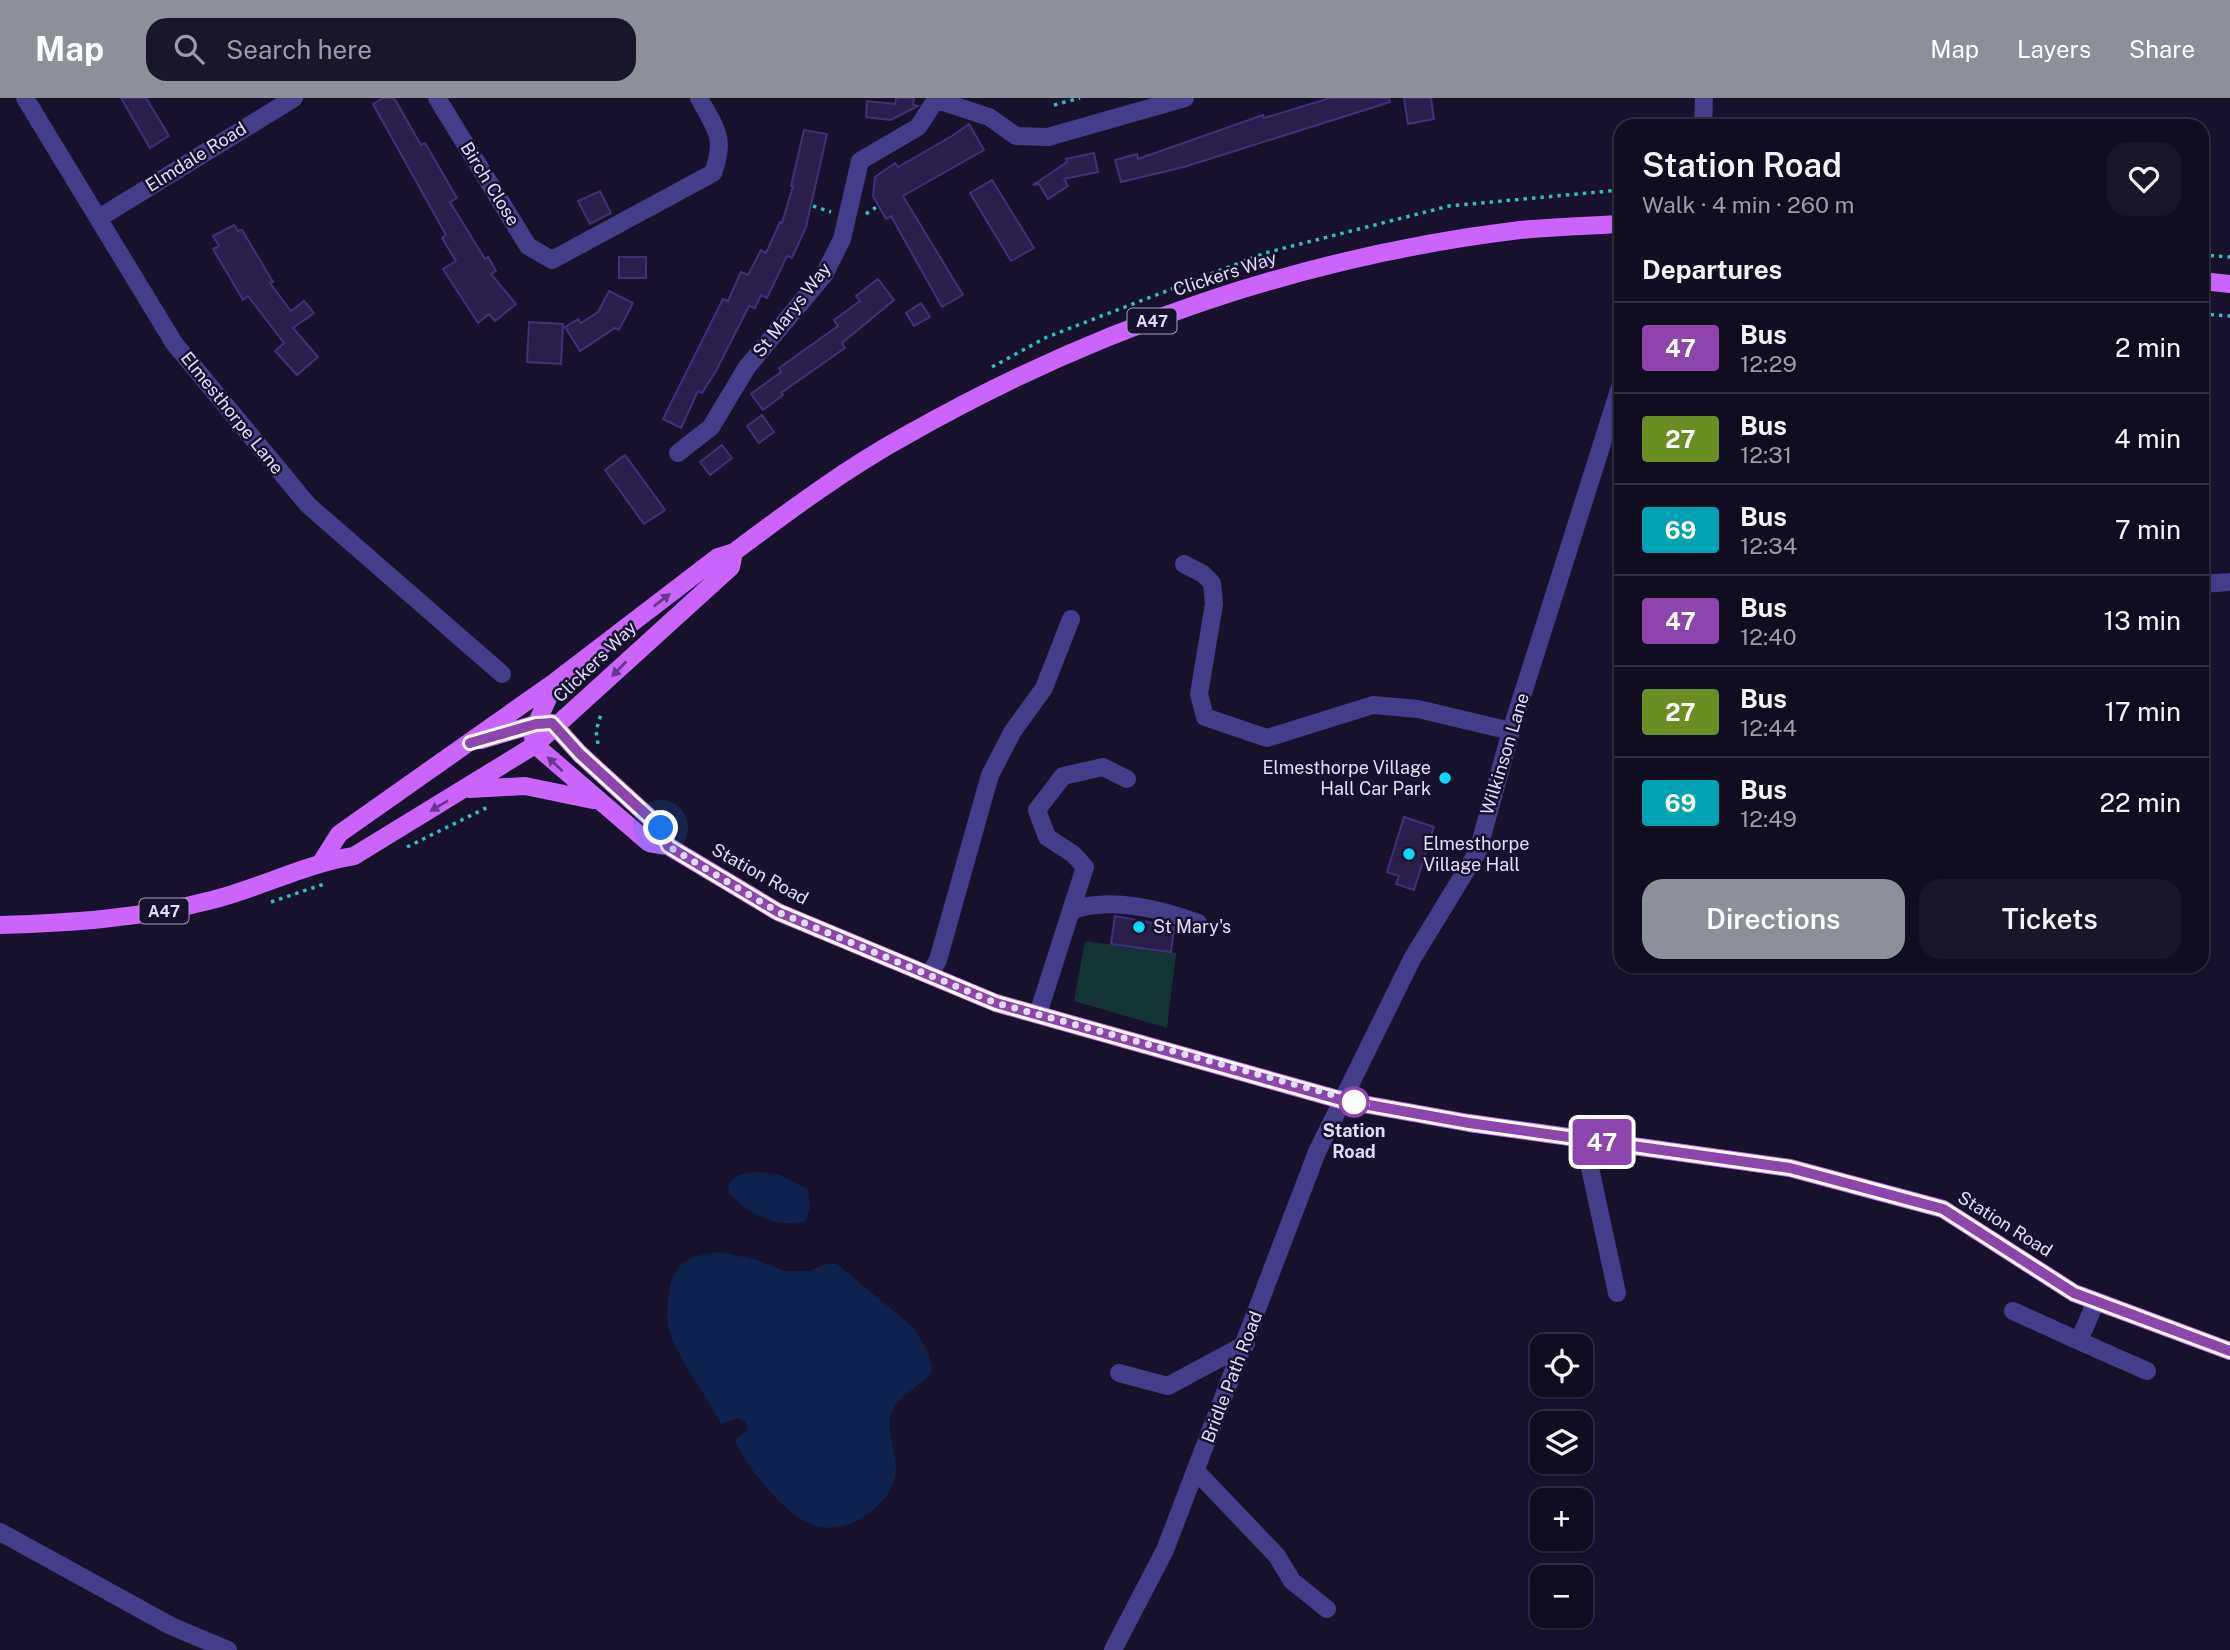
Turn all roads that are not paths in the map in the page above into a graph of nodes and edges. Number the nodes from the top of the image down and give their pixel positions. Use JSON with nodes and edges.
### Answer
{"nodes":[{"id":1,"x":25,"y":98,"type":"edge"},
{"id":2,"x":295,"y":98,"type":"edge"},
{"id":3,"x":437,"y":98,"type":"edge"},
{"id":4,"x":699,"y":98,"type":"edge"},
{"id":5,"x":1185,"y":98,"type":"edge"},
{"id":6,"x":937,"y":99,"type":"edge"},
{"id":7,"x":1704,"y":99,"type":"edge"},
{"id":8,"x":1135,"y":105,"type":"edge"},
{"id":9,"x":1703,"y":119,"type":"edge"},
{"id":10,"x":99,"y":218,"type":"junction"},
{"id":11,"x":1614,"y":224,"type":"edge"},
{"id":12,"x":2209,"y":282,"type":"edge"},
{"id":13,"x":2230,"y":284,"type":"edge"},
{"id":14,"x":1614,"y":411,"type":"edge"},
{"id":15,"x":678,"y":453,"type":"dead end"},
{"id":16,"x":734,"y":552,"type":"junction"},
{"id":17,"x":1184,"y":564,"type":"dead end"},
{"id":18,"x":2230,"y":582,"type":"edge"},
{"id":19,"x":2209,"y":584,"type":"edge"},
{"id":20,"x":1071,"y":619,"type":"dead end"},
{"id":21,"x":502,"y":674,"type":"dead end"},
{"id":22,"x":556,"y":681,"type":"junction"},
{"id":23,"x":536,"y":724,"type":"junction"},
{"id":24,"x":557,"y":727,"type":"junction"},
{"id":25,"x":1511,"y":731,"type":"junction"},
{"id":26,"x":470,"y":743,"type":"junction"},
{"id":27,"x":535,"y":745,"type":"junction"},
{"id":28,"x":1127,"y":779,"type":"dead end"},
{"id":29,"x":465,"y":790,"type":"junction"},
{"id":30,"x":596,"y":801,"type":"junction"},
{"id":31,"x":668,"y":846,"type":"junction"},
{"id":32,"x":321,"y":861,"type":"junction"},
{"id":33,"x":1071,"y":911,"type":"junction"},
{"id":34,"x":1198,"y":923,"type":"dead end"},
{"id":35,"x":0,"y":925,"type":"edge"},
{"id":36,"x":929,"y":975,"type":"junction"},
{"id":37,"x":1038,"y":1014,"type":"junction"},
{"id":38,"x":1341,"y":1100,"type":"junction"},
{"id":39,"x":1584,"y":1140,"type":"junction"},
{"id":40,"x":1617,"y":1293,"type":"dead end"},
{"id":41,"x":2096,"y":1301,"type":"junction"},
{"id":42,"x":2013,"y":1311,"type":"dead end"},
{"id":43,"x":2080,"y":1341,"type":"junction"},
{"id":44,"x":1246,"y":1344,"type":"junction"},
{"id":45,"x":2230,"y":1351,"type":"edge"},
{"id":46,"x":2147,"y":1371,"type":"dead end"},
{"id":47,"x":1119,"y":1373,"type":"dead end"},
{"id":48,"x":1196,"y":1471,"type":"junction"},
{"id":49,"x":0,"y":1532,"type":"edge"},
{"id":50,"x":1327,"y":1609,"type":"dead end"},
{"id":51,"x":228,"y":1650,"type":"edge"},
{"id":52,"x":1113,"y":1650,"type":"edge"}],
"edges":[{"from":1,"to":10,"type":"street","name":"Elmesthorpe Lane"},
{"from":2,"to":10,"type":"street","name":"Elmdale Road"},
{"from":3,"to":4,"type":"street","name":"Birch Close"},
{"from":5,"to":8,"type":"street"},
{"from":6,"to":8,"type":"street"},
{"from":6,"to":15,"type":"street","name":"St Marys Way"},
{"from":7,"to":9,"type":"street"},
{"from":10,"to":21,"type":"street","name":"Elmesthorpe Lane"},
{"from":11,"to":16,"type":"main road","name":"Clickers Way","number":"A47"},
{"from":12,"to":13,"type":"main road"},
{"from":14,"to":25,"type":"street","name":"Wilkinson Lane"},
{"from":22,"to":16,"type":"main road","name":"Clickers Way","number":"A47","one_way":true},
{"from":16,"to":24,"type":"main road","name":"Clickers Way","number":"A47","one_way":true},
{"from":17,"to":25,"type":"street"},
{"from":18,"to":19,"type":"street"},
{"from":20,"to":36,"type":"street"},
{"from":22,"to":23,"type":"main road"},
{"from":22,"to":26,"type":"main road","name":"Clickers Way","number":"A47"},
{"from":23,"to":24,"type":"main road"},
{"from":23,"to":26,"type":"main road"},
{"from":23,"to":27,"type":"main road"},
{"from":24,"to":27,"type":"main road","name":"Clickers Way","number":"A47"},
{"from":24,"to":31,"type":"main road","name":"Station Road"},
{"from":25,"to":38,"type":"street","name":"Wilkinson Lane"},
{"from":26,"to":32,"type":"main road","name":"Clickers Way","number":"A47"},
{"from":27,"to":29,"type":"main road","name":"Clickers Way","number":"A47"},
{"from":30,"to":27,"type":"main road","name":"Station Road","one_way":true},
{"from":28,"to":33,"type":"street"},
{"from":29,"to":30,"type":"main road"},
{"from":29,"to":32,"type":"main road","name":"Clickers Way","number":"A47","one_way":true},
{"from":30,"to":31,"type":"main road","name":"Station Road"},
{"from":31,"to":36,"type":"main road","name":"Station Road"},
{"from":32,"to":35,"type":"main road","name":"Clickers Way","number":"A47"},
{"from":33,"to":34,"type":"street"},
{"from":33,"to":37,"type":"street"},
{"from":36,"to":37,"type":"main road","name":"Station Road"},
{"from":37,"to":38,"type":"main road","name":"Station Road"},
{"from":38,"to":39,"type":"main road","name":"Station Road"},
{"from":38,"to":44,"type":"street","name":"Bridle Path Road"},
{"from":39,"to":40,"type":"street"},
{"from":39,"to":41,"type":"main road","name":"Station Road"},
{"from":41,"to":43,"type":"street"},
{"from":41,"to":45,"type":"main road","name":"Station Road"},
{"from":42,"to":43,"type":"street"},
{"from":43,"to":46,"type":"street"},
{"from":44,"to":47,"type":"street"},
{"from":44,"to":48,"type":"street","name":"Bridle Path Road"},
{"from":48,"to":50,"type":"street"},
{"from":48,"to":52,"type":"street","name":"Bridle Path Road"},
{"from":49,"to":51,"type":"street"}]}
